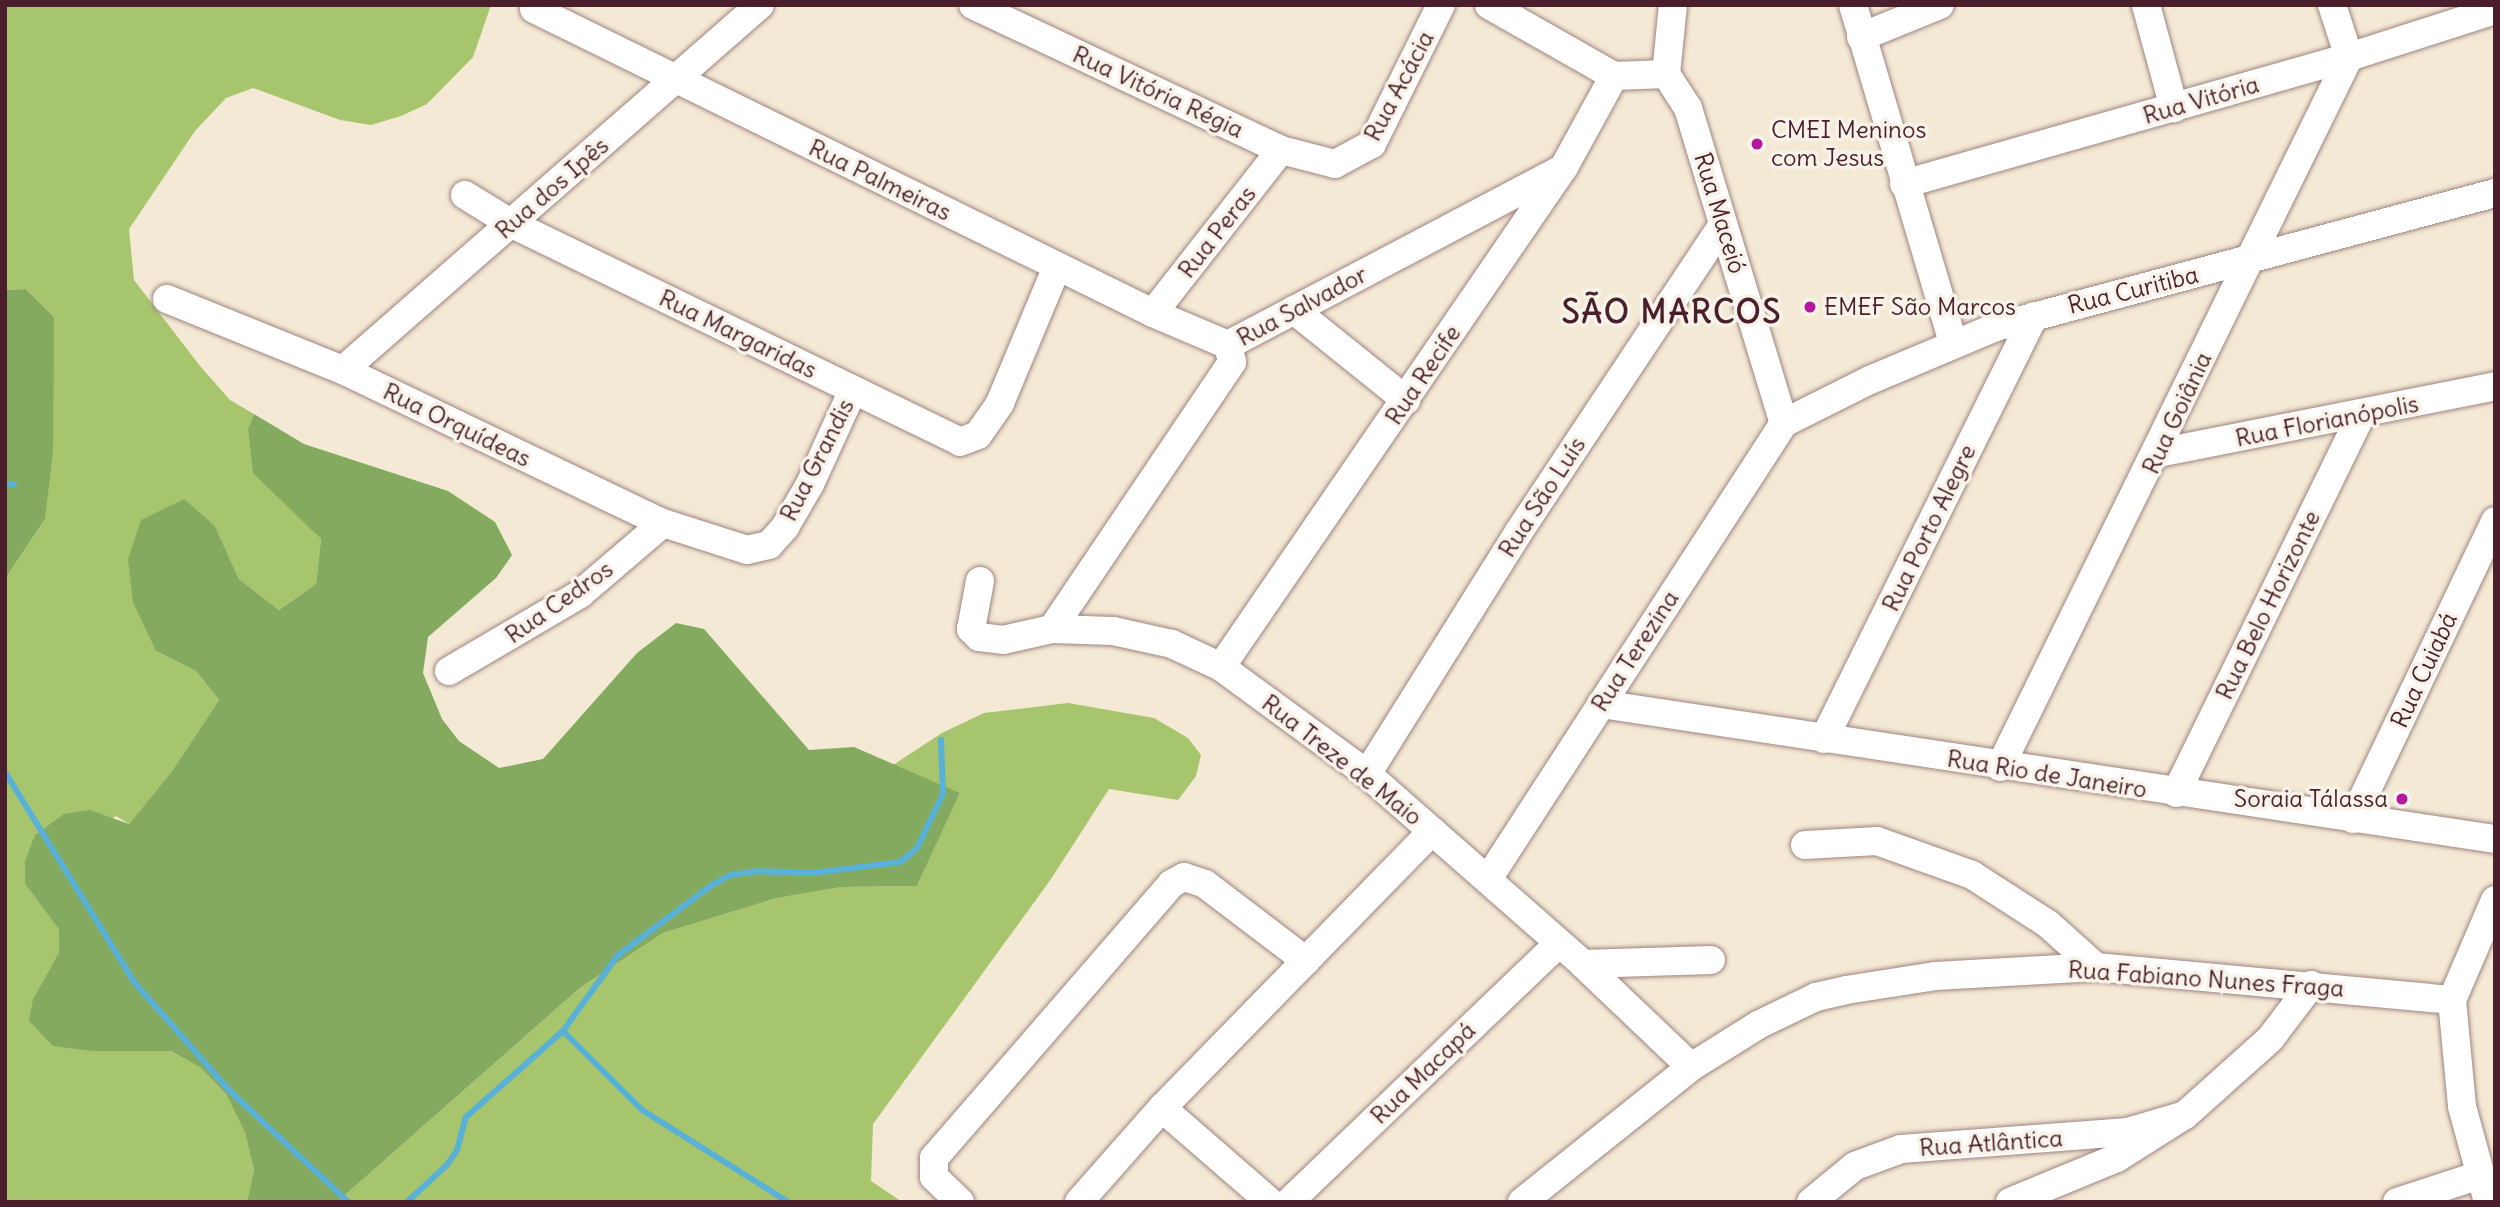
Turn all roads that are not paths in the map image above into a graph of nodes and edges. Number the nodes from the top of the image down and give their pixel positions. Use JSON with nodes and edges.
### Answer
{"nodes":[{"id":1,"x":760,"y":5,"type":"edge"},
{"id":2,"x":973,"y":5,"type":"edge"},
{"id":3,"x":1441,"y":5,"type":"edge"},
{"id":4,"x":1489,"y":5,"type":"edge"},
{"id":5,"x":1673,"y":5,"type":"edge"},
{"id":6,"x":1853,"y":5,"type":"edge"},
{"id":7,"x":1940,"y":5,"type":"edge"},
{"id":8,"x":2146,"y":5,"type":"edge"},
{"id":9,"x":2332,"y":5,"type":"edge"},
{"id":10,"x":534,"y":9,"type":"dead end"},
{"id":11,"x":2495,"y":10,"type":"edge"},
{"id":12,"x":1861,"y":37,"type":"junction"},
{"id":13,"x":2349,"y":57,"type":"junction"},
{"id":14,"x":1666,"y":74,"type":"junction"},
{"id":15,"x":1614,"y":76,"type":"junction"},
{"id":16,"x":676,"y":79,"type":"junction"},
{"id":17,"x":2174,"y":108,"type":"junction"},
{"id":18,"x":1281,"y":150,"type":"junction"},
{"id":19,"x":1348,"y":160,"type":"joint"},
{"id":20,"x":1564,"y":167,"type":"junction"},
{"id":21,"x":1904,"y":184,"type":"junction"},
{"id":22,"x":2495,"y":193,"type":"edge"},
{"id":23,"x":465,"y":195,"type":"dead end"},
{"id":24,"x":512,"y":224,"type":"junction"},
{"id":25,"x":1723,"y":225,"type":"junction"},
{"id":26,"x":2249,"y":261,"type":"junction"},
{"id":27,"x":1057,"y":267,"type":"junction"},
{"id":28,"x":167,"y":299,"type":"dead end"},
{"id":29,"x":1294,"y":310,"type":"junction"},
{"id":30,"x":1153,"y":313,"type":"junction"},
{"id":31,"x":2034,"y":316,"type":"junction"},
{"id":32,"x":1953,"y":343,"type":"junction"},
{"id":33,"x":1228,"y":345,"type":"junction"},
{"id":34,"x":343,"y":370,"type":"junction"},
{"id":35,"x":2495,"y":386,"type":"edge"},
{"id":36,"x":853,"y":390,"type":"junction"},
{"id":37,"x":1406,"y":400,"type":"junction"},
{"id":38,"x":2360,"y":416,"type":"junction"},
{"id":39,"x":1784,"y":424,"type":"junction"},
{"id":40,"x":2158,"y":453,"type":"junction"},
{"id":41,"x":2495,"y":521,"type":"edge"},
{"id":42,"x":663,"y":523,"type":"junction"},
{"id":43,"x":747,"y":550,"type":"joint"},
{"id":44,"x":980,"y":581,"type":"dead end"},
{"id":45,"x":1052,"y":629,"type":"junction"},
{"id":46,"x":1221,"y":667,"type":"junction"},
{"id":47,"x":449,"y":671,"type":"dead end"},
{"id":48,"x":1601,"y":704,"type":"junction"},
{"id":49,"x":1824,"y":739,"type":"junction"},
{"id":50,"x":2000,"y":767,"type":"junction"},
{"id":51,"x":1367,"y":774,"type":"junction"},
{"id":52,"x":2176,"y":793,"type":"junction"},
{"id":53,"x":2353,"y":819,"type":"junction"},
{"id":54,"x":1432,"y":831,"type":"junction"},
{"id":55,"x":2495,"y":839,"type":"edge"},
{"id":56,"x":1805,"y":845,"type":"dead end"},
{"id":57,"x":1488,"y":879,"type":"junction"},
{"id":58,"x":2495,"y":900,"type":"edge"},
{"id":59,"x":1558,"y":944,"type":"junction"},
{"id":60,"x":1711,"y":960,"type":"dead end"},
{"id":61,"x":1306,"y":961,"type":"junction"},
{"id":62,"x":1583,"y":964,"type":"junction"},
{"id":63,"x":2096,"y":967,"type":"junction"},
{"id":64,"x":2311,"y":985,"type":"junction"},
{"id":65,"x":2452,"y":1000,"type":"junction"},
{"id":66,"x":1691,"y":1067,"type":"junction"},
{"id":67,"x":1162,"y":1108,"type":"junction"},
{"id":68,"x":2185,"y":1115,"type":"junction"},
{"id":69,"x":2480,"y":1175,"type":"junction"},
{"id":70,"x":950,"y":1194,"type":"edge"},
{"id":71,"x":1079,"y":1202,"type":"edge"},
{"id":72,"x":1269,"y":1202,"type":"edge"},
{"id":73,"x":1289,"y":1202,"type":"edge"},
{"id":74,"x":1522,"y":1202,"type":"edge"},
{"id":75,"x":1811,"y":1202,"type":"edge"},
{"id":76,"x":2010,"y":1202,"type":"edge"},
{"id":77,"x":2398,"y":1202,"type":"edge"},
{"id":78,"x":2488,"y":1202,"type":"edge"}],
"edges":[{"from":1,"to":16,"type":"street","name":"Rua dos Ipês"},
{"from":2,"to":18,"type":"street","name":"Rua Vitória Régia"},
{"from":3,"to":19,"type":"street","name":"Rua Acácia"},
{"from":4,"to":15,"type":"street"},
{"from":5,"to":14,"type":"street"},
{"from":6,"to":12,"type":"street"},
{"from":7,"to":12,"type":"street"},
{"from":8,"to":17,"type":"street"},
{"from":9,"to":13,"type":"street"},
{"from":10,"to":16,"type":"street","name":"Rua Palmeiras"},
{"from":11,"to":13,"type":"street","name":"Rua Vitória"},
{"from":12,"to":21,"type":"street"},
{"from":13,"to":17,"type":"street","name":"Rua Vitória"},
{"from":13,"to":26,"type":"street","name":"Rua Goiânia"},
{"from":14,"to":15,"type":"street"},
{"from":14,"to":25,"type":"street","name":"Rua Maceió"},
{"from":15,"to":20,"type":"street","name":"Rua Recife"},
{"from":16,"to":24,"type":"street","name":"Rua dos Ipês"},
{"from":16,"to":27,"type":"street","name":"Rua Palmeiras"},
{"from":17,"to":21,"type":"street","name":"Rua Vitória"},
{"from":18,"to":19,"type":"street","name":"Rua Vitória Régia"},
{"from":18,"to":30,"type":"street","name":"Rua Peras"},
{"from":20,"to":29,"type":"street","name":"Rua Salvador"},
{"from":20,"to":37,"type":"street","name":"Rua Recife"},
{"from":21,"to":32,"type":"street"},
{"from":22,"to":26,"type":"street","name":"Rua Curitiba"},
{"from":23,"to":24,"type":"street","name":"Rua Margaridas"},
{"from":24,"to":34,"type":"street","name":"Rua dos Ipês"},
{"from":24,"to":36,"type":"street","name":"Rua Margaridas"},
{"from":25,"to":39,"type":"street","name":"Rua Maceió"},
{"from":25,"to":51,"type":"street","name":"Rua São Luís"},
{"from":26,"to":31,"type":"street","name":"Rua Curitiba"},
{"from":26,"to":40,"type":"street","name":"Rua Goiânia"},
{"from":27,"to":30,"type":"street","name":"Rua Palmeiras"},
{"from":27,"to":36,"type":"street","name":"Rua Margaridas"},
{"from":28,"to":34,"type":"street","name":"Rua Orquídeas"},
{"from":29,"to":33,"type":"street","name":"Rua Salvador"},
{"from":29,"to":37,"type":"street"},
{"from":30,"to":33,"type":"street","name":"Rua Palmeiras"},
{"from":31,"to":32,"type":"street","name":"Rua Curitiba"},
{"from":31,"to":49,"type":"street","name":"Rua Porto Alegre"},
{"from":32,"to":39,"type":"street","name":"Rua Curitiba"},
{"from":33,"to":45,"type":"street","name":"Rua Salvador"},
{"from":34,"to":42,"type":"street","name":"Rua Orquídeas"},
{"from":35,"to":38,"type":"street","name":"Rua Florianópolis"},
{"from":36,"to":43,"type":"street","name":"Rua Grandis"},
{"from":37,"to":46,"type":"street","name":"Rua Recife"},
{"from":38,"to":40,"type":"street","name":"Rua Florianópolis"},
{"from":38,"to":52,"type":"street","name":"Rua Belo Horizonte"},
{"from":39,"to":48,"type":"street","name":"Rua Terezina"},
{"from":40,"to":50,"type":"street","name":"Rua Goiânia"},
{"from":41,"to":53,"type":"street","name":"Rua Cuiabá"},
{"from":42,"to":43,"type":"street","name":"Rua Orquídeas"},
{"from":42,"to":47,"type":"street","name":"Rua Cedros"},
{"from":44,"to":45,"type":"street","name":"Rua Treze de Maio"},
{"from":45,"to":46,"type":"street","name":"Rua Treze de Maio"},
{"from":46,"to":51,"type":"street","name":"Rua Treze de Maio"},
{"from":48,"to":49,"type":"street","name":"Rua Rio de Janeiro"},
{"from":48,"to":57,"type":"street","name":"Rua Terezina"},
{"from":49,"to":50,"type":"street","name":"Rua Rio de Janeiro"},
{"from":50,"to":52,"type":"street","name":"Rua Rio de Janeiro"},
{"from":51,"to":54,"type":"street","name":"Rua Treze de Maio"},
{"from":52,"to":53,"type":"street","name":"Rua Rio de Janeiro"},
{"from":53,"to":55,"type":"street","name":"Rua Rio de Janeiro"},
{"from":54,"to":57,"type":"street","name":"Rua Treze de Maio"},
{"from":54,"to":61,"type":"street"},
{"from":56,"to":63,"type":"street"},
{"from":57,"to":59,"type":"street","name":"Rua Treze de Maio"},
{"from":58,"to":65,"type":"street"},
{"from":59,"to":62,"type":"street","name":"Rua Treze de Maio"},
{"from":59,"to":73,"type":"street","name":"Rua Macapá"},
{"from":60,"to":62,"type":"street"},
{"from":61,"to":67,"type":"street"},
{"from":61,"to":70,"type":"street"},
{"from":62,"to":66,"type":"street","name":"Rua Treze de Maio"},
{"from":63,"to":64,"type":"street","name":"Rua Fabiano Nunes Fraga"},
{"from":63,"to":66,"type":"street","name":"Rua Fabiano Nunes Fraga"},
{"from":64,"to":65,"type":"street","name":"Rua Fabiano Nunes Fraga"},
{"from":64,"to":68,"type":"street"},
{"from":65,"to":69,"type":"street"},
{"from":66,"to":74,"type":"street","name":"Rua Fabiano Nunes Fraga"},
{"from":67,"to":71,"type":"street"},
{"from":67,"to":72,"type":"street"},
{"from":68,"to":75,"type":"street","name":"Rua Atlântica"},
{"from":68,"to":76,"type":"street"},
{"from":69,"to":77,"type":"street"},
{"from":69,"to":78,"type":"street"}]}
